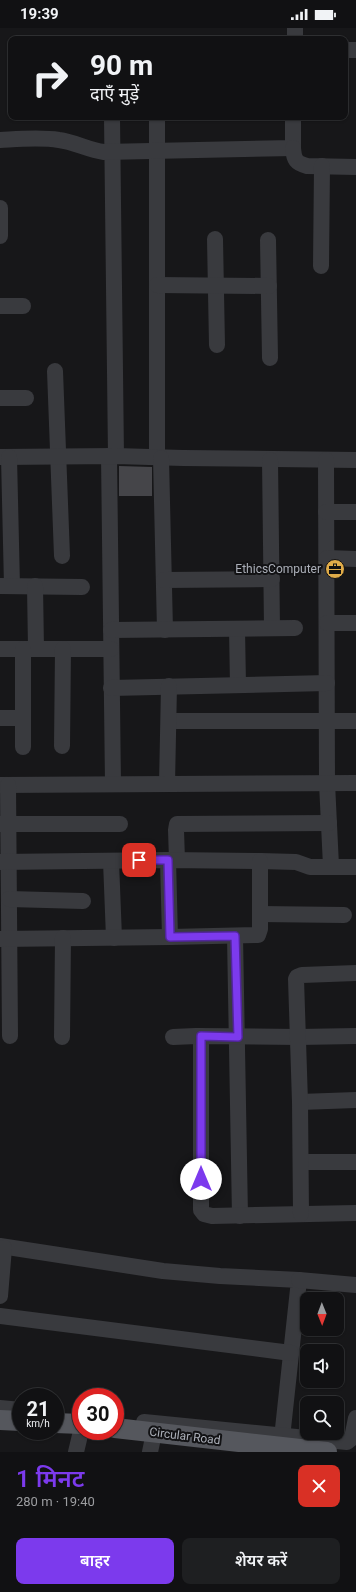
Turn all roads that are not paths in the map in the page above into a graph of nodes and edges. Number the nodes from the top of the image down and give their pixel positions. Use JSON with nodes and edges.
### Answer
{"nodes":[{"id":1,"x":112,"y":120,"type":"edge"},
{"id":2,"x":157,"y":120,"type":"edge"},
{"id":3,"x":293,"y":120,"type":"edge"},
{"id":4,"x":0,"y":140,"type":"edge"},
{"id":5,"x":294,"y":148,"type":"junction"},
{"id":6,"x":112,"y":151,"type":"junction"},
{"id":7,"x":156,"y":151,"type":"junction"},
{"id":8,"x":322,"y":166,"type":"junction"},
{"id":9,"x":356,"y":167,"type":"edge"},
{"id":10,"x":0,"y":208,"type":"edge"},
{"id":11,"x":0,"y":236,"type":"edge"},
{"id":12,"x":215,"y":239,"type":"dead end"},
{"id":13,"x":268,"y":240,"type":"dead end"},
{"id":14,"x":321,"y":266,"type":"dead end"},
{"id":15,"x":157,"y":285,"type":"junction"},
{"id":16,"x":216,"y":286,"type":"junction"},
{"id":17,"x":269,"y":286,"type":"junction"},
{"id":18,"x":0,"y":306,"type":"edge"},
{"id":19,"x":23,"y":306,"type":"dead end"},
{"id":20,"x":217,"y":345,"type":"dead end"},
{"id":21,"x":270,"y":358,"type":"dead end"},
{"id":22,"x":55,"y":371,"type":"dead end"},
{"id":23,"x":0,"y":398,"type":"edge"},
{"id":24,"x":26,"y":398,"type":"dead end"},
{"id":25,"x":58,"y":456,"type":"junction"},
{"id":26,"x":112,"y":456,"type":"junction"},
{"id":27,"x":4,"y":457,"type":"edge"},
{"id":28,"x":159,"y":457,"type":"junction"},
{"id":29,"x":270,"y":460,"type":"junction"},
{"id":30,"x":326,"y":460,"type":"junction"},
{"id":31,"x":356,"y":460,"type":"edge"},
{"id":32,"x":326,"y":512,"type":"junction"},
{"id":33,"x":356,"y":512,"type":"edge"},
{"id":34,"x":62,"y":556,"type":"dead end"},
{"id":35,"x":327,"y":558,"type":"junction"},
{"id":36,"x":356,"y":558,"type":"edge"},
{"id":37,"x":272,"y":579,"type":"junction"},
{"id":38,"x":164,"y":580,"type":"junction"},
{"id":39,"x":6,"y":586,"type":"edge"},
{"id":40,"x":35,"y":586,"type":"junction"},
{"id":41,"x":82,"y":587,"type":"dead end"},
{"id":42,"x":327,"y":623,"type":"junction"},
{"id":43,"x":356,"y":623,"type":"edge"},
{"id":44,"x":272,"y":628,"type":"junction"},
{"id":45,"x":295,"y":628,"type":"dead end"},
{"id":46,"x":238,"y":629,"type":"junction"},
{"id":47,"x":111,"y":630,"type":"junction"},
{"id":48,"x":165,"y":630,"type":"junction"},
{"id":49,"x":0,"y":649,"type":"edge"},
{"id":50,"x":30,"y":649,"type":"junction"},
{"id":51,"x":63,"y":649,"type":"junction"},
{"id":52,"x":111,"y":649,"type":"junction"},
{"id":53,"x":327,"y":683,"type":"junction"},
{"id":54,"x":238,"y":685,"type":"junction"},
{"id":55,"x":169,"y":686,"type":"junction"},
{"id":56,"x":112,"y":688,"type":"junction"},
{"id":57,"x":0,"y":718,"type":"edge"},
{"id":58,"x":23,"y":718,"type":"junction"},
{"id":59,"x":327,"y":721,"type":"junction"},
{"id":60,"x":356,"y":721,"type":"edge"},
{"id":61,"x":169,"y":722,"type":"junction"},
{"id":62,"x":62,"y":746,"type":"dead end"},
{"id":63,"x":23,"y":747,"type":"dead end"},
{"id":64,"x":327,"y":783,"type":"junction"},
{"id":65,"x":356,"y":783,"type":"edge"},
{"id":66,"x":113,"y":784,"type":"junction"},
{"id":67,"x":167,"y":784,"type":"junction"},
{"id":68,"x":4,"y":785,"type":"edge"},
{"id":69,"x":329,"y":823,"type":"junction"},
{"id":70,"x":4,"y":824,"type":"edge"},
{"id":71,"x":120,"y":824,"type":"dead end"},
{"id":72,"x":172,"y":860,"type":"junction"},
{"id":73,"x":111,"y":861,"type":"junction"},
{"id":74,"x":260,"y":861,"type":"junction"},
{"id":75,"x":4,"y":862,"type":"edge"},
{"id":76,"x":331,"y":866,"type":"junction"},
{"id":77,"x":356,"y":867,"type":"edge"},
{"id":78,"x":9,"y":899,"type":"junction"},
{"id":79,"x":83,"y":901,"type":"dead end"},
{"id":80,"x":260,"y":914,"type":"junction"},
{"id":81,"x":344,"y":915,"type":"dead end"},
{"id":82,"x":235,"y":936,"type":"junction"},
{"id":83,"x":170,"y":937,"type":"junction"},
{"id":84,"x":4,"y":938,"type":"edge"},
{"id":85,"x":62,"y":938,"type":"junction"},
{"id":86,"x":114,"y":938,"type":"junction"},
{"id":87,"x":356,"y":974,"type":"edge"},
{"id":88,"x":10,"y":1036,"type":"dead end"},
{"id":89,"x":201,"y":1036,"type":"junction"},
{"id":90,"x":356,"y":1036,"type":"edge"},
{"id":91,"x":62,"y":1037,"type":"dead end"},
{"id":92,"x":173,"y":1037,"type":"dead end"},
{"id":93,"x":238,"y":1037,"type":"junction"},
{"id":94,"x":299,"y":1038,"type":"junction"},
{"id":95,"x":356,"y":1100,"type":"edge"},
{"id":96,"x":300,"y":1102,"type":"junction"},
{"id":97,"x":301,"y":1162,"type":"junction"},
{"id":98,"x":356,"y":1162,"type":"edge"},
{"id":99,"x":356,"y":1213,"type":"edge"},
{"id":100,"x":301,"y":1214,"type":"junction"},
{"id":101,"x":240,"y":1216,"type":"junction"},
{"id":102,"x":2,"y":1247,"type":"edge"},
{"id":103,"x":299,"y":1280,"type":"junction"},
{"id":104,"x":356,"y":1285,"type":"edge"},
{"id":105,"x":0,"y":1296,"type":"edge"},
{"id":106,"x":0,"y":1316,"type":"edge"},
{"id":107,"x":291,"y":1353,"type":"junction"},
{"id":108,"x":0,"y":1408,"type":"edge"},
{"id":109,"x":12,"y":1409,"type":"edge"},
{"id":110,"x":356,"y":1418,"type":"edge"},
{"id":111,"x":0,"y":1420,"type":"edge"},
{"id":112,"x":124,"y":1420,"type":"edge"},
{"id":113,"x":12,"y":1421,"type":"edge"},
{"id":114,"x":124,"y":1429,"type":"edge"},
{"id":115,"x":154,"y":1433,"type":"junction"},
{"id":116,"x":79,"y":1440,"type":"edge"},
{"id":117,"x":289,"y":1446,"type":"edge"},
{"id":118,"x":76,"y":1452,"type":"edge"},
{"id":119,"x":150,"y":1452,"type":"edge"},
{"id":120,"x":327,"y":1452,"type":"edge"}],
"edges":[{"from":1,"to":6,"type":"street"},
{"from":2,"to":7,"type":"street"},
{"from":3,"to":5,"type":"street"},
{"from":4,"to":6,"type":"street"},
{"from":5,"to":7,"type":"street"},
{"from":5,"to":8,"type":"street"},
{"from":6,"to":7,"type":"street"},
{"from":6,"to":26,"type":"street"},
{"from":7,"to":15,"type":"street"},
{"from":8,"to":9,"type":"street"},
{"from":8,"to":14,"type":"street"},
{"from":10,"to":11,"type":"street"},
{"from":12,"to":16,"type":"street"},
{"from":13,"to":17,"type":"street"},
{"from":15,"to":16,"type":"street"},
{"from":15,"to":28,"type":"street"},
{"from":16,"to":17,"type":"street"},
{"from":16,"to":20,"type":"street"},
{"from":17,"to":21,"type":"street"},
{"from":18,"to":19,"type":"street"},
{"from":22,"to":25,"type":"street"},
{"from":23,"to":24,"type":"street"},
{"from":25,"to":26,"type":"street"},
{"from":25,"to":27,"type":"street"},
{"from":25,"to":34,"type":"street"},
{"from":26,"to":28,"type":"street"},
{"from":26,"to":47,"type":"street"},
{"from":27,"to":39,"type":"street"},
{"from":28,"to":29,"type":"street"},
{"from":28,"to":38,"type":"street"},
{"from":29,"to":30,"type":"street"},
{"from":29,"to":37,"type":"street"},
{"from":30,"to":31,"type":"street"},
{"from":30,"to":32,"type":"street"},
{"from":32,"to":33,"type":"street"},
{"from":32,"to":35,"type":"street"},
{"from":35,"to":36,"type":"street"},
{"from":35,"to":42,"type":"street"},
{"from":37,"to":38,"type":"street"},
{"from":37,"to":44,"type":"street"},
{"from":38,"to":48,"type":"street"},
{"from":39,"to":40,"type":"street"},
{"from":40,"to":41,"type":"street"},
{"from":40,"to":50,"type":"street"},
{"from":42,"to":43,"type":"street"},
{"from":42,"to":53,"type":"street"},
{"from":44,"to":45,"type":"street"},
{"from":44,"to":46,"type":"street"},
{"from":46,"to":48,"type":"street"},
{"from":46,"to":54,"type":"street"},
{"from":47,"to":48,"type":"street"},
{"from":47,"to":52,"type":"street"},
{"from":49,"to":50,"type":"street"},
{"from":50,"to":51,"type":"street"},
{"from":50,"to":58,"type":"street"},
{"from":51,"to":52,"type":"street"},
{"from":51,"to":62,"type":"street"},
{"from":52,"to":56,"type":"street"},
{"from":53,"to":54,"type":"street"},
{"from":53,"to":59,"type":"street"},
{"from":54,"to":55,"type":"street"},
{"from":55,"to":56,"type":"street"},
{"from":55,"to":61,"type":"street"},
{"from":56,"to":66,"type":"street"},
{"from":57,"to":58,"type":"street"},
{"from":58,"to":63,"type":"street"},
{"from":59,"to":60,"type":"street"},
{"from":59,"to":61,"type":"street"},
{"from":59,"to":64,"type":"street"},
{"from":61,"to":67,"type":"street"},
{"from":64,"to":65,"type":"street"},
{"from":64,"to":67,"type":"street"},
{"from":64,"to":69,"type":"street"},
{"from":66,"to":67,"type":"street"},
{"from":66,"to":68,"type":"street"},
{"from":68,"to":70,"type":"street"},
{"from":69,"to":72,"type":"street"},
{"from":69,"to":76,"type":"street"},
{"from":70,"to":71,"type":"street"},
{"from":70,"to":75,"type":"street"},
{"from":72,"to":73,"type":"street"},
{"from":72,"to":74,"type":"street"},
{"from":72,"to":83,"type":"street"},
{"from":73,"to":75,"type":"street"},
{"from":73,"to":86,"type":"street"},
{"from":74,"to":76,"type":"street"},
{"from":74,"to":80,"type":"street"},
{"from":75,"to":78,"type":"street"},
{"from":76,"to":77,"type":"street"},
{"from":78,"to":79,"type":"street"},
{"from":78,"to":84,"type":"street"},
{"from":80,"to":81,"type":"street"},
{"from":80,"to":82,"type":"street"},
{"from":82,"to":83,"type":"street"},
{"from":82,"to":93,"type":"street"},
{"from":83,"to":86,"type":"street"},
{"from":84,"to":85,"type":"street"},
{"from":84,"to":88,"type":"street"},
{"from":85,"to":86,"type":"street"},
{"from":85,"to":91,"type":"street"},
{"from":87,"to":94,"type":"street"},
{"from":89,"to":92,"type":"street"},
{"from":89,"to":93,"type":"street"},
{"from":89,"to":101,"type":"street"},
{"from":90,"to":94,"type":"street"},
{"from":93,"to":94,"type":"street"},
{"from":93,"to":101,"type":"street"},
{"from":94,"to":96,"type":"street"},
{"from":95,"to":96,"type":"street"},
{"from":96,"to":97,"type":"street"},
{"from":97,"to":98,"type":"street"},
{"from":97,"to":100,"type":"street"},
{"from":99,"to":100,"type":"street"},
{"from":100,"to":101,"type":"street"},
{"from":102,"to":103,"type":"street"},
{"from":102,"to":105,"type":"street"},
{"from":103,"to":104,"type":"street"},
{"from":103,"to":107,"type":"street"},
{"from":106,"to":107,"type":"street"},
{"from":107,"to":117,"type":"street"},
{"from":108,"to":109,"type":"street"},
{"from":110,"to":117,"type":"street"},
{"from":111,"to":113,"type":"main road"},
{"from":112,"to":117,"type":"street"},
{"from":114,"to":115,"type":"main road","name":"Circular Road"},
{"from":115,"to":117,"type":"main road","name":"Circular Road"},
{"from":115,"to":119,"type":"street"},
{"from":116,"to":118,"type":"street"},
{"from":117,"to":120,"type":"main road","name":"Circular Road"}]}
